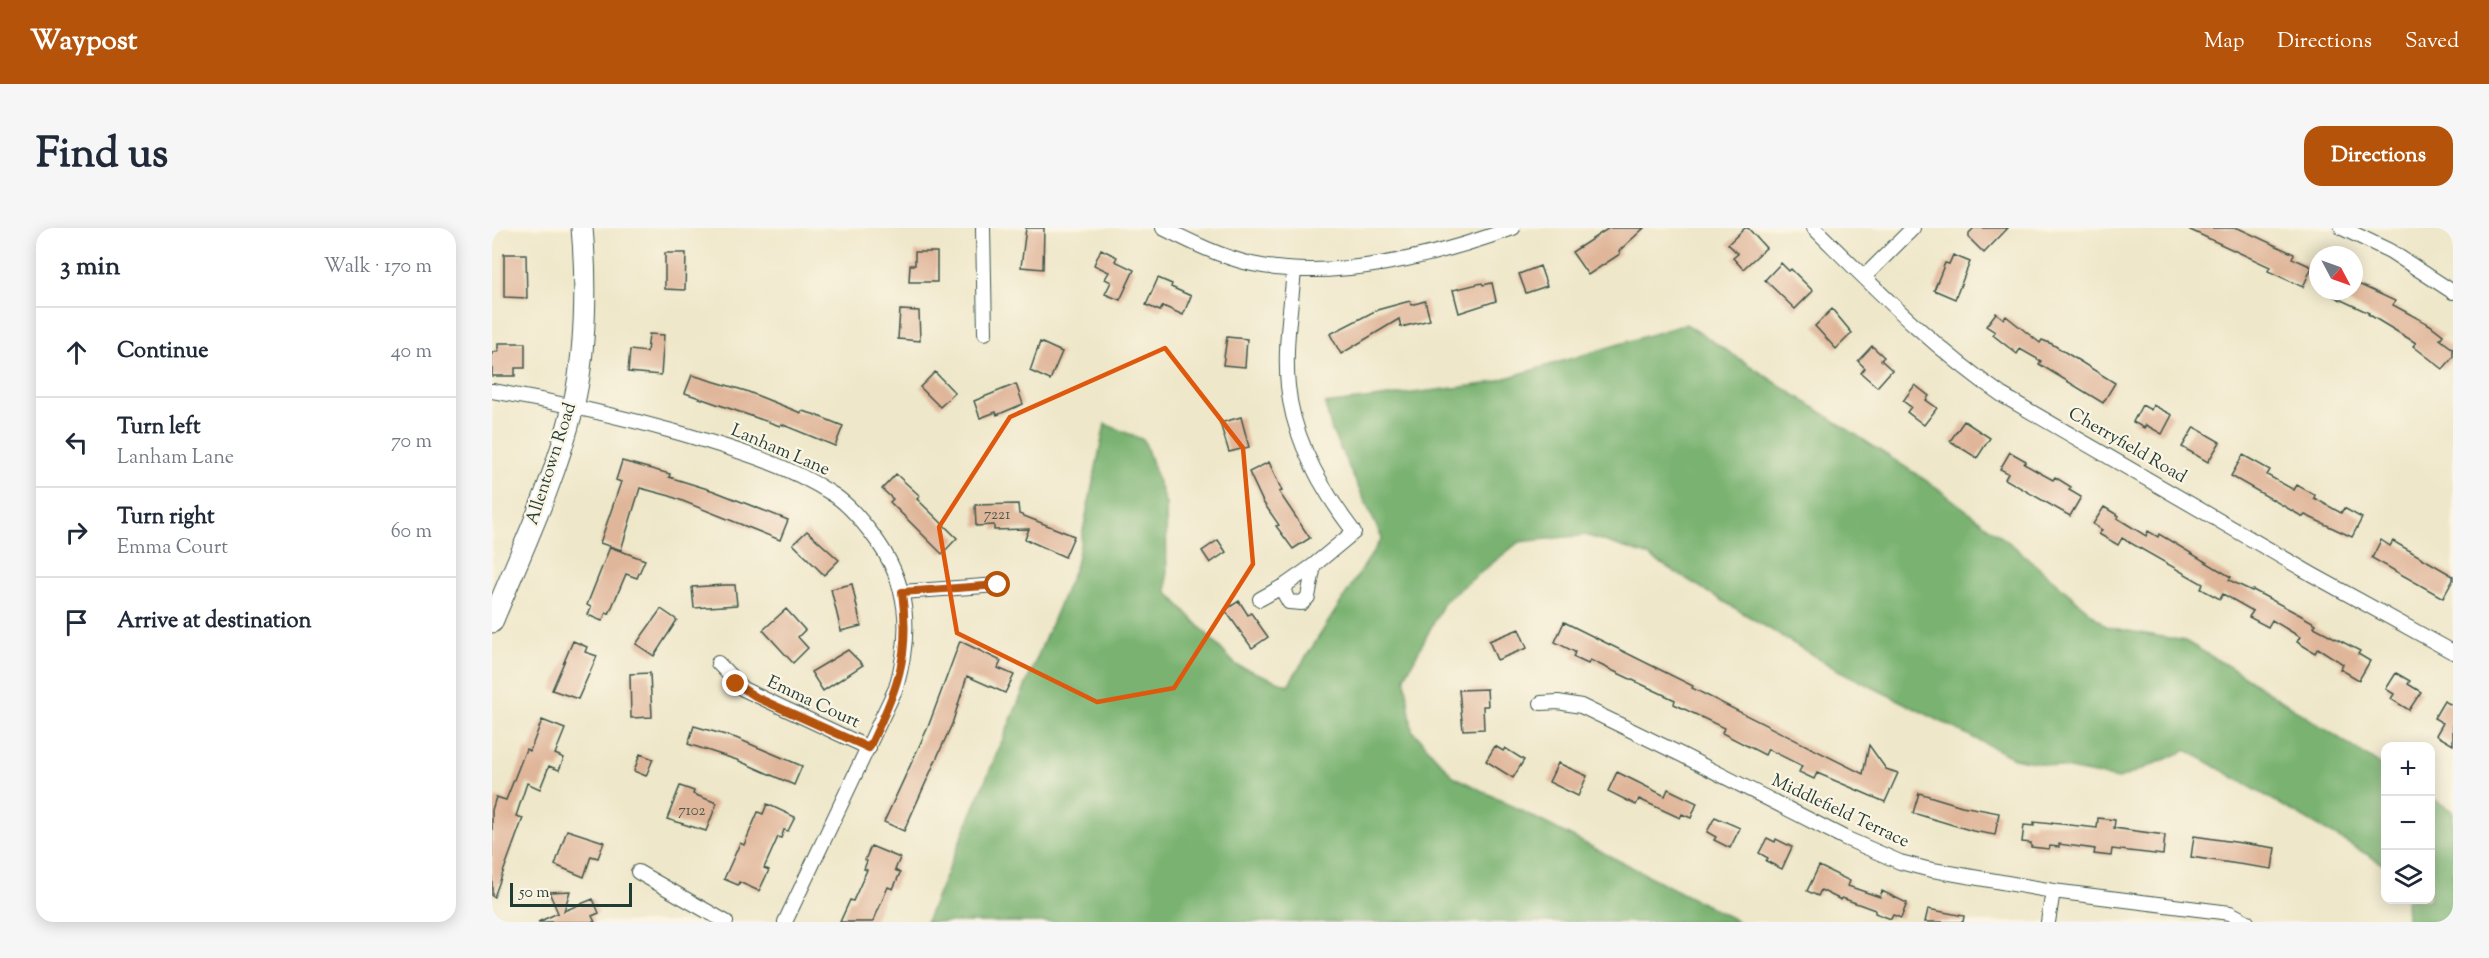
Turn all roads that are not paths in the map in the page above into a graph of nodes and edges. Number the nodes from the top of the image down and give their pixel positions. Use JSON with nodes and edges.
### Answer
{"nodes":[{"id":1,"x":582,"y":228,"type":"edge"},
{"id":2,"x":983,"y":228,"type":"edge"},
{"id":3,"x":1163,"y":228,"type":"edge"},
{"id":4,"x":1513,"y":228,"type":"edge"},
{"id":5,"x":1814,"y":228,"type":"edge"},
{"id":6,"x":1913,"y":228,"type":"edge"},
{"id":7,"x":2342,"y":228,"type":"edge"},
{"id":8,"x":1294,"y":270,"type":"junction"},
{"id":9,"x":1864,"y":277,"type":"junction"},
{"id":10,"x":2453,"y":292,"type":"edge"},
{"id":11,"x":985,"y":333,"type":"dead end"},
{"id":12,"x":492,"y":391,"type":"edge"},
{"id":13,"x":573,"y":405,"type":"junction"},
{"id":14,"x":1314,"y":566,"type":"junction"},
{"id":15,"x":1287,"y":584,"type":"junction"},
{"id":16,"x":998,"y":585,"type":"dead end"},
{"id":17,"x":902,"y":592,"type":"junction"},
{"id":18,"x":1260,"y":599,"type":"dead end"},
{"id":19,"x":492,"y":622,"type":"edge"},
{"id":20,"x":2453,"y":652,"type":"edge"},
{"id":21,"x":718,"y":663,"type":"dead end"},
{"id":22,"x":1541,"y":703,"type":"dead end"},
{"id":23,"x":869,"y":748,"type":"junction"},
{"id":24,"x":638,"y":872,"type":"dead end"},
{"id":25,"x":2053,"y":891,"type":"junction"},
{"id":26,"x":726,"y":922,"type":"edge"},
{"id":27,"x":785,"y":922,"type":"edge"},
{"id":28,"x":2048,"y":922,"type":"edge"},
{"id":29,"x":2247,"y":922,"type":"edge"}],
"edges":[{"from":1,"to":13,"type":"main road","name":"Allentown Road"},
{"from":2,"to":11,"type":"street"},
{"from":3,"to":8,"type":"street"},
{"from":4,"to":8,"type":"street"},
{"from":5,"to":9,"type":"street","name":"Cherryfield Road"},
{"from":6,"to":9,"type":"street"},
{"from":7,"to":10,"type":"street"},
{"from":8,"to":14,"type":"street"},
{"from":9,"to":20,"type":"street","name":"Cherryfield Road"},
{"from":12,"to":13,"type":"street","name":"Lanham Lane"},
{"from":13,"to":17,"type":"street","name":"Lanham Lane"},
{"from":13,"to":19,"type":"main road","name":"Allentown Road"},
{"from":14,"to":15,"type":"street"},
{"from":14,"to":15,"type":"street"},
{"from":15,"to":18,"type":"street"},
{"from":16,"to":17,"type":"street"},
{"from":17,"to":23,"type":"street","name":"Lanham Lane"},
{"from":21,"to":23,"type":"street","name":"Emma Court"},
{"from":22,"to":25,"type":"street","name":"Middlefield Terrace"},
{"from":23,"to":27,"type":"street","name":"Lanham Lane"},
{"from":24,"to":26,"type":"street"},
{"from":25,"to":28,"type":"street"},
{"from":25,"to":29,"type":"street","name":"Middlefield Terrace"}]}
